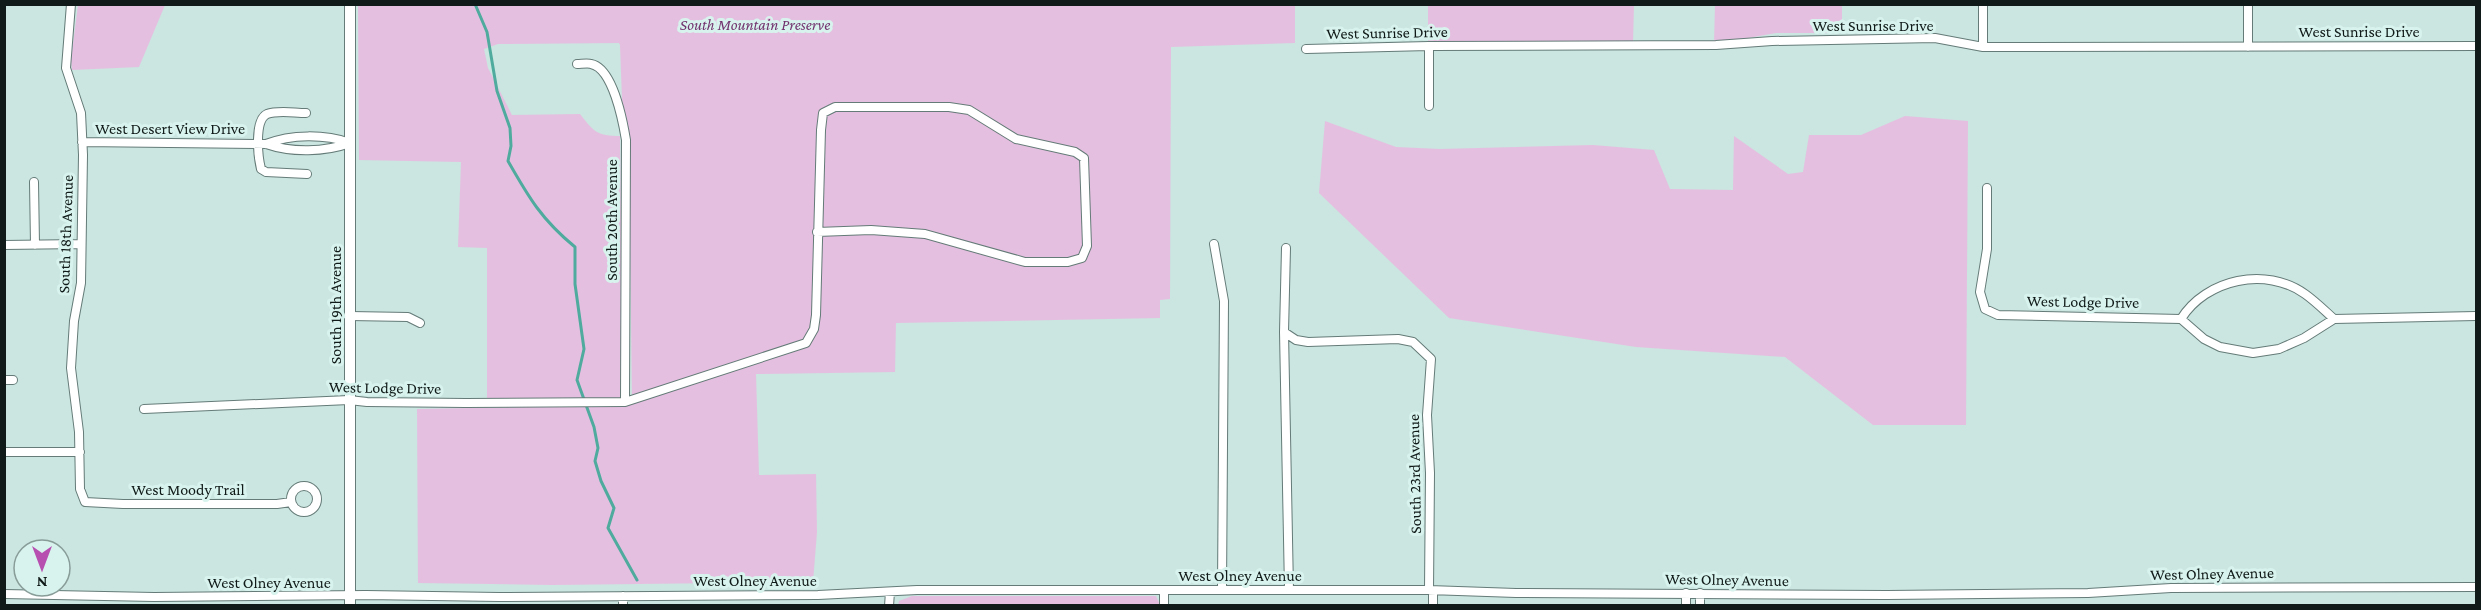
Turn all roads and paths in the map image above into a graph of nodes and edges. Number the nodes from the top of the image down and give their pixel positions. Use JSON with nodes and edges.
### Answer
{"nodes":[{"id":1,"x":71,"y":4,"type":"edge"},
{"id":2,"x":350,"y":4,"type":"edge"},
{"id":3,"x":1983,"y":4,"type":"edge"},
{"id":4,"x":2248,"y":4,"type":"edge"},
{"id":5,"x":1429,"y":46,"type":"junction"},
{"id":6,"x":2476,"y":46,"type":"edge"},
{"id":7,"x":1983,"y":47,"type":"junction"},
{"id":8,"x":2248,"y":47,"type":"junction"},
{"id":9,"x":1306,"y":49,"type":"dead end"},
{"id":10,"x":577,"y":64,"type":"dead end"},
{"id":11,"x":1429,"y":106,"type":"dead end"},
{"id":12,"x":306,"y":113,"type":"dead end"},
{"id":13,"x":82,"y":142,"type":"junction"},
{"id":14,"x":350,"y":143,"type":"junction"},
{"id":15,"x":262,"y":144,"type":"junction"},
{"id":16,"x":307,"y":174,"type":"dead end"},
{"id":17,"x":34,"y":182,"type":"dead end"},
{"id":18,"x":1986,"y":188,"type":"dead end"},
{"id":19,"x":818,"y":232,"type":"junction"},
{"id":20,"x":81,"y":244,"type":"junction"},
{"id":21,"x":1214,"y":244,"type":"dead end"},
{"id":22,"x":4,"y":245,"type":"edge"},
{"id":23,"x":35,"y":245,"type":"junction"},
{"id":24,"x":1286,"y":248,"type":"dead end"},
{"id":25,"x":350,"y":316,"type":"junction"},
{"id":26,"x":2476,"y":316,"type":"edge"},
{"id":27,"x":2181,"y":319,"type":"junction"},
{"id":28,"x":2334,"y":319,"type":"junction"},
{"id":29,"x":420,"y":323,"type":"dead end"},
{"id":30,"x":1284,"y":332,"type":"junction"},
{"id":31,"x":350,"y":400,"type":"junction"},
{"id":32,"x":625,"y":402,"type":"junction"},
{"id":33,"x":144,"y":409,"type":"dead end"},
{"id":34,"x":4,"y":452,"type":"edge"},
{"id":35,"x":80,"y":452,"type":"junction"},
{"id":36,"x":85,"y":502,"type":"joint"},
{"id":37,"x":291,"y":502,"type":"dead end"},
{"id":38,"x":2476,"y":587,"type":"edge"},
{"id":39,"x":1164,"y":590,"type":"junction"},
{"id":40,"x":1222,"y":590,"type":"junction"},
{"id":41,"x":1288,"y":590,"type":"junction"},
{"id":42,"x":1431,"y":590,"type":"junction"},
{"id":43,"x":890,"y":592,"type":"junction"},
{"id":44,"x":1686,"y":593,"type":"junction"},
{"id":45,"x":1700,"y":593,"type":"junction"},
{"id":46,"x":4,"y":594,"type":"edge"},
{"id":47,"x":1887,"y":595,"type":"junction"},
{"id":48,"x":623,"y":596,"type":"junction"},
{"id":49,"x":350,"y":601,"type":"edge"},
{"id":50,"x":623,"y":606,"type":"edge"},
{"id":51,"x":890,"y":606,"type":"edge"},
{"id":52,"x":1164,"y":606,"type":"edge"},
{"id":53,"x":1433,"y":606,"type":"edge"},
{"id":54,"x":1686,"y":606,"type":"edge"},
{"id":55,"x":1700,"y":606,"type":"edge"},
{"id":56,"x":1887,"y":606,"type":"edge"}],
"edges":[{"from":1,"to":13,"type":"street","name":"South 18th Avenue"},
{"from":2,"to":14,"type":"street","name":"South 19th Avenue"},
{"from":3,"to":7,"type":"street"},
{"from":4,"to":8,"type":"street"},
{"from":5,"to":7,"type":"street","name":"West Sunrise Drive"},
{"from":5,"to":9,"type":"street","name":"West Sunrise Drive"},
{"from":5,"to":11,"type":"street"},
{"from":6,"to":8,"type":"street","name":"West Sunrise Drive"},
{"from":7,"to":8,"type":"street","name":"West Sunrise Drive"},
{"from":10,"to":32,"type":"street","name":"South 20th Avenue"},
{"from":12,"to":15,"type":"street","name":"West Desert View Drive"},
{"from":13,"to":15,"type":"street","name":"West Desert View Drive"},
{"from":13,"to":20,"type":"street","name":"South 18th Avenue"},
{"from":14,"to":15,"type":"street","name":"West Desert View Drive"},
{"from":14,"to":25,"type":"street","name":"South 19th Avenue"},
{"from":15,"to":16,"type":"street","name":"West Desert View Drive"},
{"from":17,"to":23,"type":"street"},
{"from":18,"to":27,"type":"street","name":"West Lodge Drive"},
{"from":19,"to":19,"type":"street"},
{"from":19,"to":32,"type":"street","name":"West Lodge Drive"},
{"from":20,"to":23,"type":"street"},
{"from":20,"to":35,"type":"street","name":"South 18th Avenue"},
{"from":21,"to":40,"type":"street"},
{"from":22,"to":23,"type":"street"},
{"from":24,"to":30,"type":"street"},
{"from":25,"to":29,"type":"street"},
{"from":25,"to":31,"type":"street","name":"South 19th Avenue"},
{"from":26,"to":28,"type":"street"},
{"from":27,"to":28,"type":"street"},
{"from":27,"to":28,"type":"street"},
{"from":30,"to":41,"type":"street"},
{"from":30,"to":42,"type":"street","name":"South 23rd Avenue"},
{"from":31,"to":32,"type":"street","name":"West Lodge Drive"},
{"from":31,"to":33,"type":"street","name":"West Lodge Drive"},
{"from":31,"to":49,"type":"street","name":"South 19th Avenue"},
{"from":34,"to":35,"type":"street"},
{"from":35,"to":36,"type":"street","name":"South 18th Avenue"},
{"from":36,"to":37,"type":"street","name":"West Moody Trail"},
{"from":38,"to":47,"type":"street","name":"West Olney Avenue"},
{"from":39,"to":40,"type":"street","name":"West Olney Avenue"},
{"from":39,"to":43,"type":"street","name":"West Olney Avenue"},
{"from":39,"to":52,"type":"street"},
{"from":40,"to":41,"type":"street","name":"West Olney Avenue"},
{"from":41,"to":42,"type":"street","name":"West Olney Avenue"},
{"from":42,"to":44,"type":"street","name":"West Olney Avenue"},
{"from":42,"to":53,"type":"street","name":"South 23rd Avenue"},
{"from":43,"to":48,"type":"street","name":"West Olney Avenue"},
{"from":43,"to":51,"type":"street"},
{"from":44,"to":45,"type":"street","name":"West Olney Avenue"},
{"from":44,"to":54,"type":"street"},
{"from":45,"to":47,"type":"street","name":"West Olney Avenue"},
{"from":45,"to":55,"type":"street"},
{"from":46,"to":49,"type":"street","name":"West Olney Avenue"},
{"from":47,"to":56,"type":"street"},
{"from":48,"to":49,"type":"street","name":"West Olney Avenue"},
{"from":48,"to":50,"type":"street"}]}
